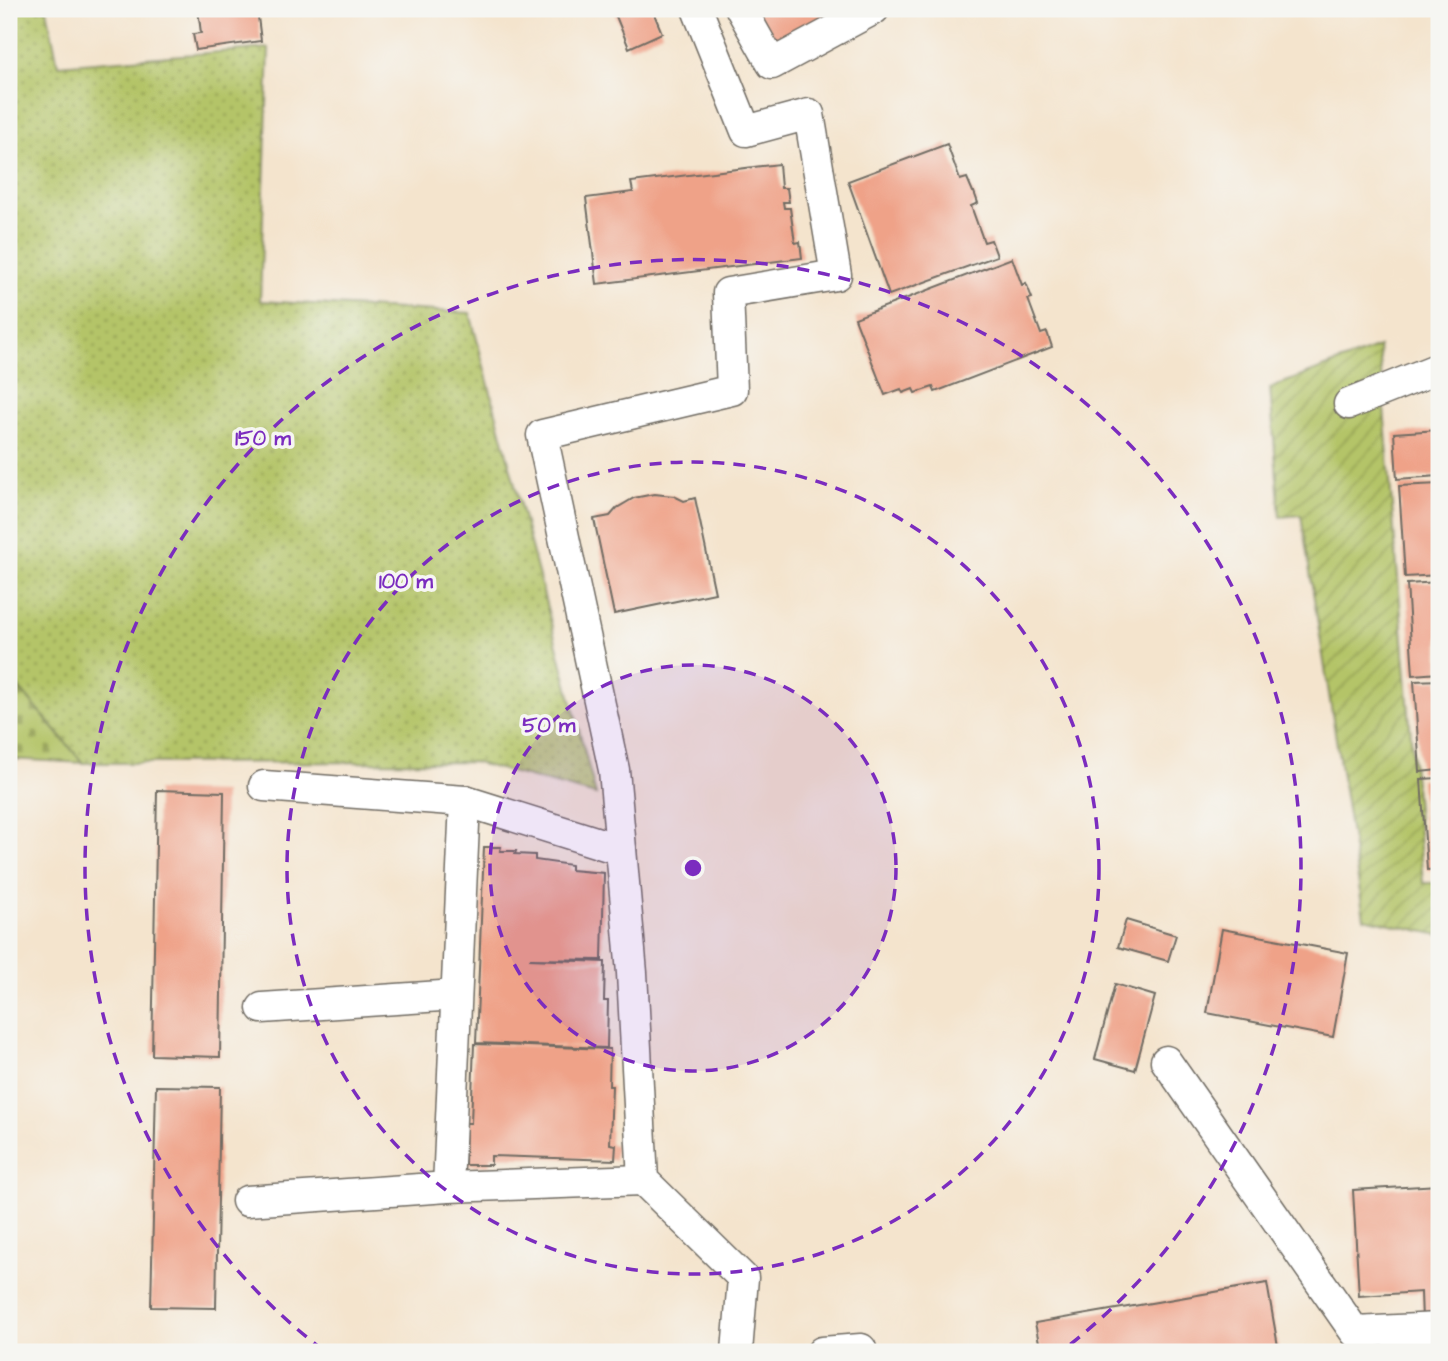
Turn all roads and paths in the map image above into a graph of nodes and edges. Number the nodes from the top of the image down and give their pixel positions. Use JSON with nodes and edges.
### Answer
{"nodes":[{"id":1,"x":874,"y":9,"type":"edge"},
{"id":2,"x":742,"y":11,"type":"edge"},
{"id":3,"x":702,"y":20,"type":"edge"},
{"id":4,"x":1439,"y":368,"type":"edge"},
{"id":5,"x":1349,"y":404,"type":"dead end"},
{"id":6,"x":264,"y":786,"type":"dead end"},
{"id":7,"x":465,"y":801,"type":"junction"},
{"id":8,"x":621,"y":850,"type":"junction"},
{"id":9,"x":456,"y":995,"type":"junction"},
{"id":10,"x":262,"y":1008,"type":"dead end"},
{"id":11,"x":1167,"y":1061,"type":"dead end"},
{"id":12,"x":643,"y":1180,"type":"junction"},
{"id":13,"x":448,"y":1187,"type":"junction"},
{"id":14,"x":247,"y":1202,"type":"dead end"},
{"id":15,"x":1439,"y":1328,"type":"edge"},
{"id":16,"x":737,"y":1352,"type":"edge"},
{"id":17,"x":822,"y":1352,"type":"edge"},
{"id":18,"x":861,"y":1352,"type":"edge"}],
"edges":[{"from":1,"to":2,"type":"street"},
{"from":2,"to":3,"type":"street"},
{"from":3,"to":8,"type":"street"},
{"from":4,"to":5,"type":"street"},
{"from":6,"to":7,"type":"street"},
{"from":7,"to":8,"type":"street"},
{"from":7,"to":9,"type":"street"},
{"from":8,"to":12,"type":"street"},
{"from":9,"to":10,"type":"street"},
{"from":9,"to":13,"type":"street"},
{"from":11,"to":15,"type":"street"},
{"from":12,"to":13,"type":"street"},
{"from":12,"to":16,"type":"street"},
{"from":13,"to":14,"type":"street"},
{"from":17,"to":18,"type":"street"}]}
